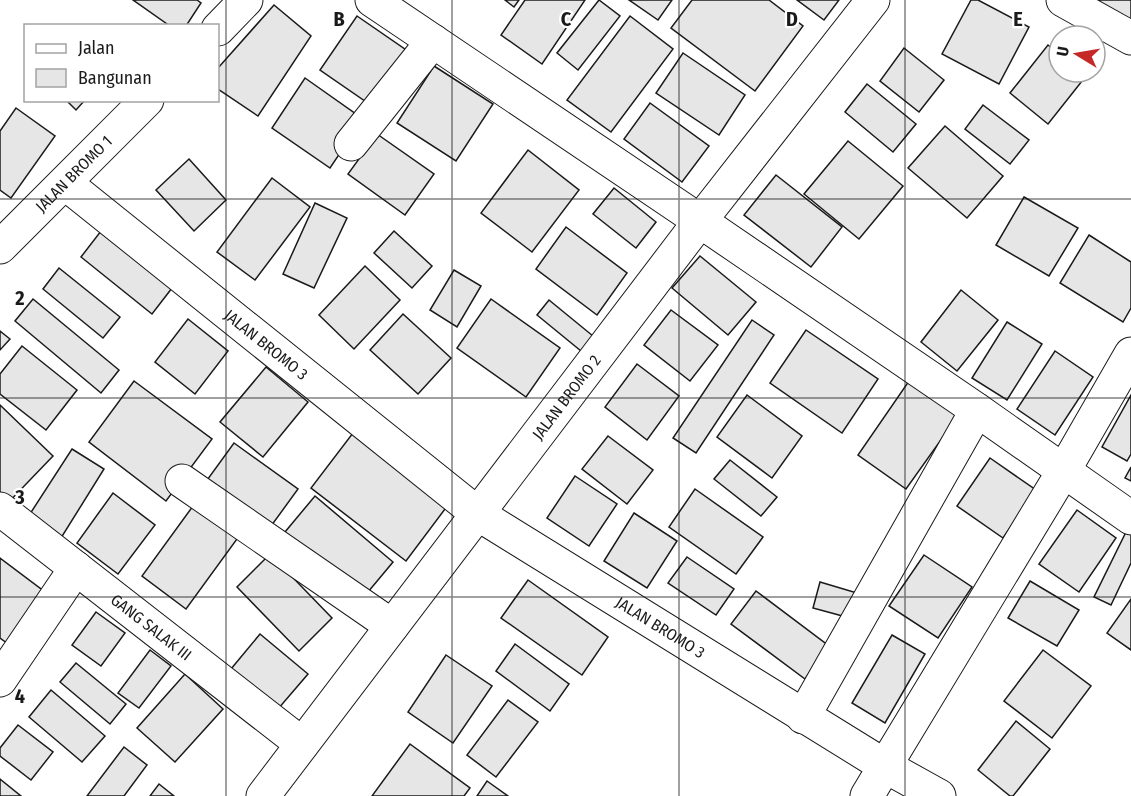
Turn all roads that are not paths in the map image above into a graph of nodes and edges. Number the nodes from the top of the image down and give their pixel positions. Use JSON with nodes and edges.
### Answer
{"nodes":[{"id":1,"x":246,"y":0,"type":"edge"},
{"id":2,"x":372,"y":0,"type":"edge"},
{"id":3,"x":873,"y":0,"type":"edge"},
{"id":4,"x":1063,"y":0,"type":"edge"},
{"id":5,"x":219,"y":28,"type":"edge"},
{"id":6,"x":1131,"y":38,"type":"edge"},
{"id":7,"x":433,"y":41,"type":"junction"},
{"id":8,"x":145,"y":102,"type":"edge"},
{"id":9,"x":351,"y":144,"type":"dead end"},
{"id":10,"x":65,"y":183,"type":"junction"},
{"id":11,"x":700,"y":221,"type":"junction"},
{"id":12,"x":0,"y":247,"type":"edge"},
{"id":13,"x":1131,"y":354,"type":"edge"},
{"id":14,"x":977,"y":410,"type":"junction"},
{"id":15,"x":1063,"y":472,"type":"junction"},
{"id":16,"x":182,"y":481,"type":"dead end"},
{"id":17,"x":0,"y":509,"type":"edge"},
{"id":18,"x":478,"y":514,"type":"junction"},
{"id":19,"x":1131,"y":518,"type":"edge"},
{"id":20,"x":76,"y":568,"type":"junction"},
{"id":21,"x":392,"y":626,"type":"junction"},
{"id":22,"x":0,"y":680,"type":"edge"},
{"id":23,"x":803,"y":717,"type":"junction"},
{"id":24,"x":302,"y":744,"type":"junction"},
{"id":25,"x":885,"y":766,"type":"junction"},
{"id":26,"x":262,"y":796,"type":"edge"},
{"id":27,"x":867,"y":796,"type":"edge"},
{"id":28,"x":939,"y":796,"type":"edge"}],
"edges":[{"from":1,"to":5,"type":"street"},
{"from":2,"to":7,"type":"street"},
{"from":3,"to":11,"type":"street","name":"JALAN BROMO 2"},
{"from":4,"to":6,"type":"street"},
{"from":7,"to":9,"type":"street"},
{"from":7,"to":11,"type":"street"},
{"from":8,"to":10,"type":"street","name":"JALAN BROMO 1"},
{"from":10,"to":12,"type":"street","name":"JALAN BROMO 1"},
{"from":10,"to":18,"type":"street","name":"JALAN BROMO 3"},
{"from":11,"to":14,"type":"street"},
{"from":11,"to":18,"type":"street","name":"JALAN BROMO 2"},
{"from":13,"to":15,"type":"street"},
{"from":14,"to":15,"type":"street"},
{"from":14,"to":23,"type":"street"},
{"from":15,"to":19,"type":"street"},
{"from":15,"to":25,"type":"street"},
{"from":16,"to":21,"type":"street"},
{"from":17,"to":20,"type":"street","name":"GANG SALAK III"},
{"from":18,"to":21,"type":"street","name":"JALAN BROMO 2"},
{"from":18,"to":23,"type":"street","name":"JALAN BROMO 3"},
{"from":20,"to":22,"type":"street"},
{"from":20,"to":24,"type":"street","name":"GANG SALAK III"},
{"from":21,"to":24,"type":"street","name":"JALAN BROMO 2"},
{"from":23,"to":25,"type":"street","name":"JALAN BROMO 3"},
{"from":24,"to":26,"type":"street","name":"JALAN BROMO 2"},
{"from":25,"to":27,"type":"street"},
{"from":25,"to":28,"type":"street","name":"JALAN BROMO 3"}]}
